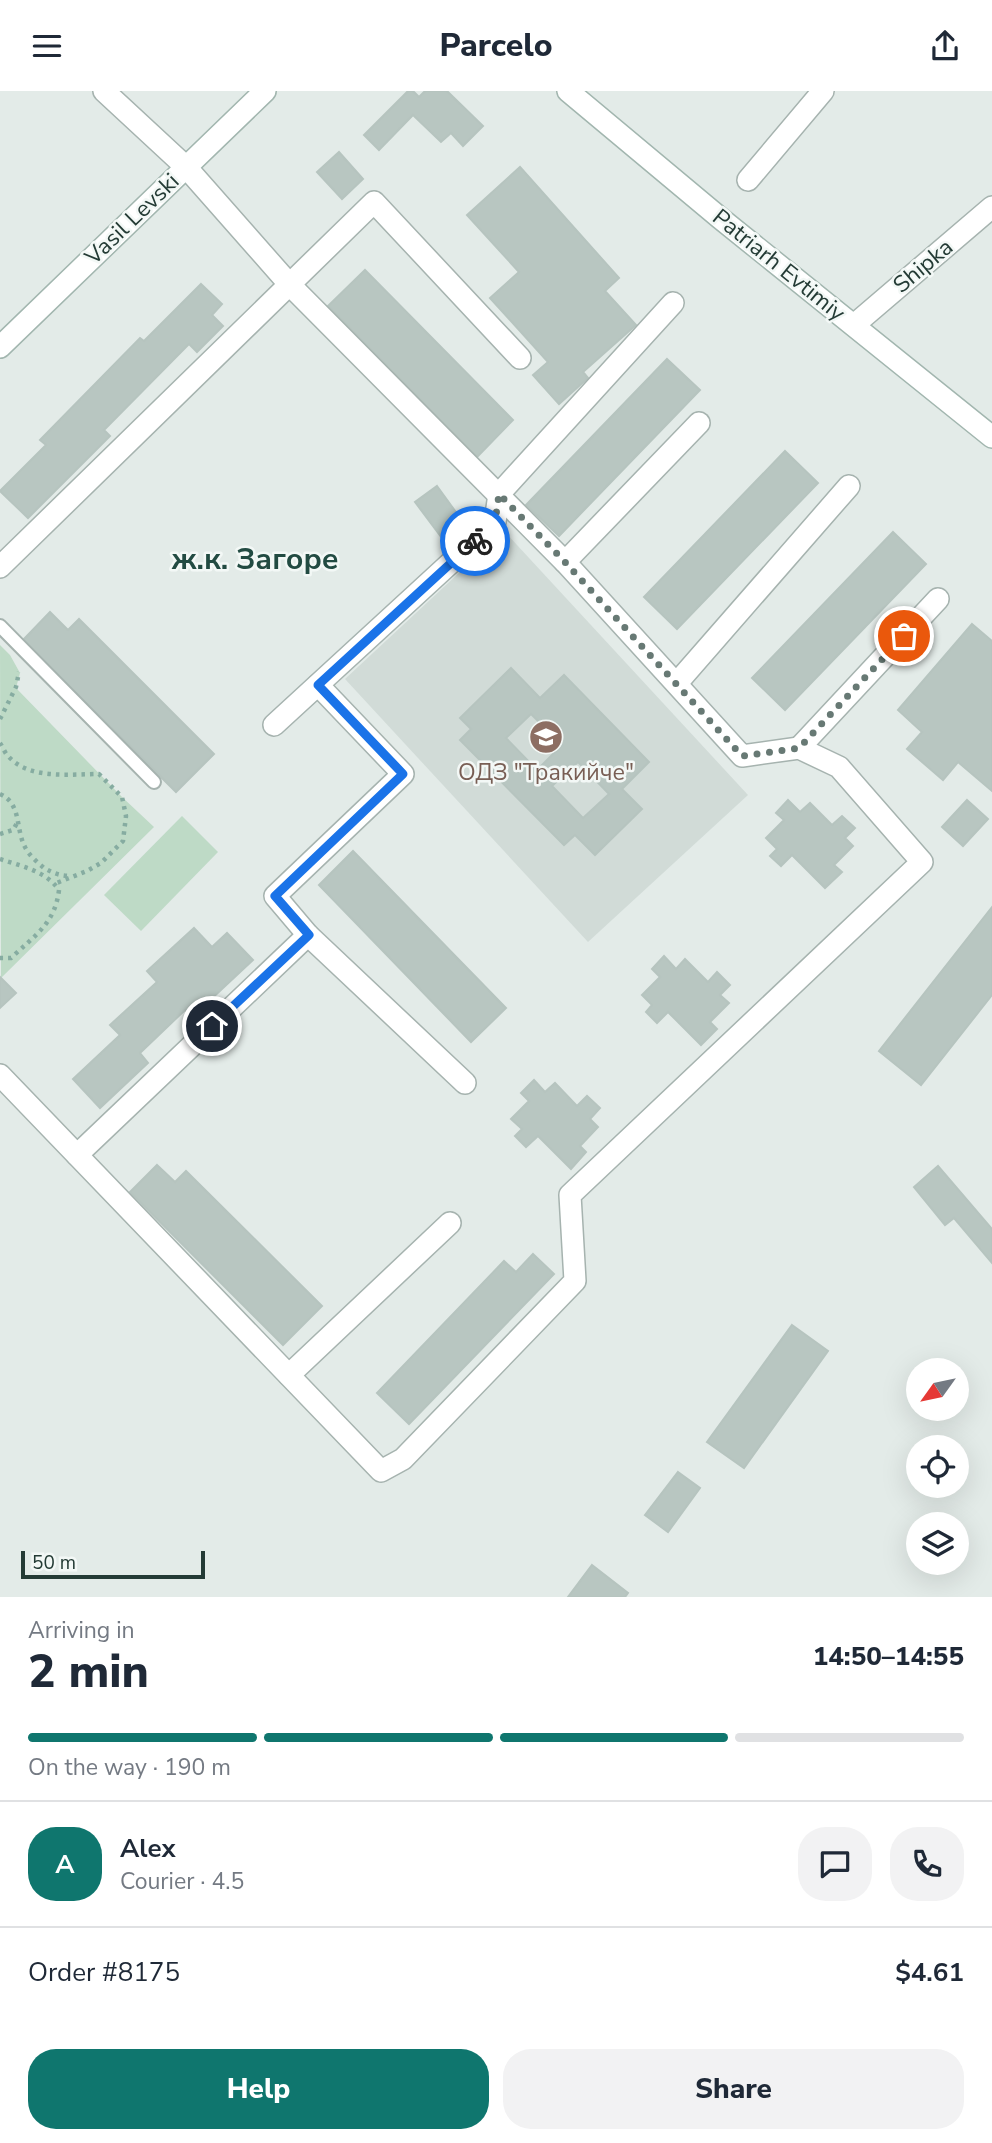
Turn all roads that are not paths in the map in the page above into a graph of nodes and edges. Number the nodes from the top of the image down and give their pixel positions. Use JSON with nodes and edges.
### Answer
{"nodes":[{"id":1,"x":104,"y":91,"type":"edge"},
{"id":2,"x":265,"y":91,"type":"edge"},
{"id":3,"x":568,"y":91,"type":"edge"},
{"id":4,"x":823,"y":91,"type":"edge"},
{"id":5,"x":186,"y":167,"type":"junction"},
{"id":6,"x":748,"y":180,"type":"dead end"},
{"id":7,"x":992,"y":207,"type":"edge"},
{"id":8,"x":290,"y":285,"type":"junction"},
{"id":9,"x":673,"y":303,"type":"dead end"},
{"id":10,"x":854,"y":325,"type":"junction"},
{"id":11,"x":0,"y":347,"type":"edge"},
{"id":12,"x":520,"y":358,"type":"dead end"},
{"id":13,"x":699,"y":423,"type":"dead end"},
{"id":14,"x":992,"y":437,"type":"edge"},
{"id":15,"x":849,"y":486,"type":"dead end"},
{"id":16,"x":499,"y":494,"type":"junction"},
{"id":17,"x":565,"y":562,"type":"junction"},
{"id":18,"x":0,"y":567,"type":"edge"},
{"id":19,"x":938,"y":599,"type":"dead end"},
{"id":20,"x":0,"y":627,"type":"edge"},
{"id":21,"x":677,"y":683,"type":"junction"},
{"id":22,"x":318,"y":685,"type":"junction"},
{"id":23,"x":274,"y":725,"type":"dead end"},
{"id":24,"x":799,"y":748,"type":"junction"},
{"id":25,"x":154,"y":782,"type":"dead end"},
{"id":26,"x":309,"y":935,"type":"junction"},
{"id":27,"x":0,"y":1075,"type":"edge"},
{"id":28,"x":465,"y":1083,"type":"dead end"},
{"id":29,"x":77,"y":1155,"type":"junction"},
{"id":30,"x":450,"y":1223,"type":"dead end"},
{"id":31,"x":289,"y":1375,"type":"junction"}],
"edges":[{"from":1,"to":5,"type":"street"},
{"from":2,"to":5,"type":"street","name":"Vasil Levski"},
{"from":3,"to":10,"type":"street","name":"Patriarh Evtimiy"},
{"from":4,"to":6,"type":"street"},
{"from":5,"to":8,"type":"street"},
{"from":5,"to":11,"type":"street","name":"Vasil Levski"},
{"from":7,"to":10,"type":"street","name":"Shipka"},
{"from":8,"to":12,"type":"street"},
{"from":8,"to":16,"type":"street"},
{"from":8,"to":18,"type":"street"},
{"from":9,"to":16,"type":"street"},
{"from":10,"to":14,"type":"street","name":"Patriarh Evtimiy"},
{"from":13,"to":17,"type":"street"},
{"from":15,"to":21,"type":"street"},
{"from":16,"to":17,"type":"street"},
{"from":16,"to":22,"type":"street"},
{"from":17,"to":21,"type":"street"},
{"from":19,"to":24,"type":"street"},
{"from":20,"to":25,"type":"lane"},
{"from":21,"to":24,"type":"street"},
{"from":22,"to":23,"type":"street"},
{"from":22,"to":26,"type":"street"},
{"from":24,"to":31,"type":"street"},
{"from":26,"to":28,"type":"street"},
{"from":26,"to":29,"type":"street"},
{"from":27,"to":29,"type":"street"},
{"from":29,"to":31,"type":"street"},
{"from":30,"to":31,"type":"street"}]}
